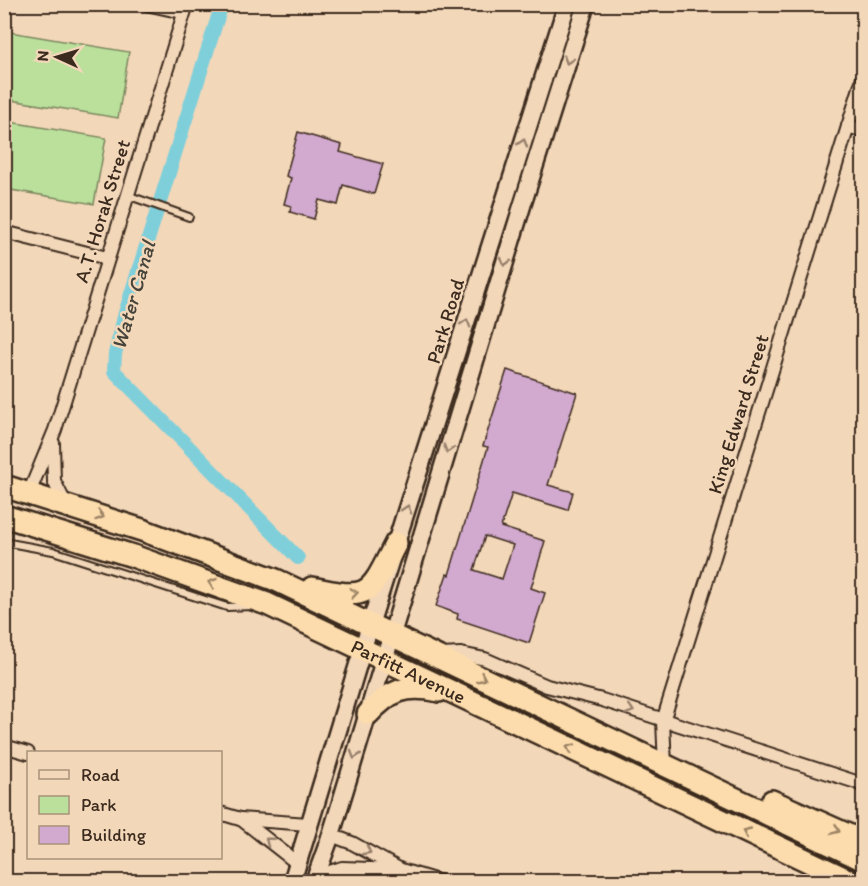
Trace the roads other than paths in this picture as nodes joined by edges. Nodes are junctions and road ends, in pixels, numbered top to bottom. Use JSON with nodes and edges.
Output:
{"nodes":[{"id":1,"x":133,"y":4,"type":"edge"},
{"id":2,"x":567,"y":4,"type":"edge"},
{"id":3,"x":586,"y":4,"type":"edge"},
{"id":4,"x":185,"y":10,"type":"edge"},
{"id":5,"x":864,"y":75,"type":"edge"},
{"id":6,"x":848,"y":126,"type":"junction"},
{"id":7,"x":864,"y":131,"type":"edge"},
{"id":8,"x":130,"y":196,"type":"junction"},
{"id":9,"x":187,"y":217,"type":"dead end"},
{"id":10,"x":4,"y":232,"type":"edge"},
{"id":11,"x":107,"y":258,"type":"junction"},
{"id":12,"x":55,"y":430,"type":"junction"},
{"id":13,"x":4,"y":486,"type":"edge"},
{"id":14,"x":29,"y":493,"type":"junction"},
{"id":15,"x":66,"y":505,"type":"junction"},
{"id":16,"x":4,"y":516,"type":"edge"},
{"id":17,"x":4,"y":542,"type":"edge"},
{"id":18,"x":396,"y":543,"type":"junction"},
{"id":19,"x":178,"y":571,"type":"junction"},
{"id":20,"x":276,"y":580,"type":"junction"},
{"id":21,"x":267,"y":604,"type":"junction"},
{"id":22,"x":370,"y":625,"type":"junction"},
{"id":23,"x":391,"y":635,"type":"junction"},
{"id":24,"x":363,"y":649,"type":"junction"},
{"id":25,"x":434,"y":655,"type":"junction"},
{"id":26,"x":384,"y":659,"type":"junction"},
{"id":27,"x":457,"y":694,"type":"junction"},
{"id":28,"x":368,"y":714,"type":"junction"},
{"id":29,"x":663,"y":721,"type":"junction"},
{"id":30,"x":4,"y":746,"type":"edge"},
{"id":31,"x":27,"y":753,"type":"edge"},
{"id":32,"x":666,"y":766,"type":"junction"},
{"id":33,"x":704,"y":784,"type":"junction"},
{"id":34,"x":864,"y":786,"type":"edge"},
{"id":35,"x":222,"y":814,"type":"edge"},
{"id":36,"x":240,"y":819,"type":"junction"},
{"id":37,"x":308,"y":824,"type":"junction"},
{"id":38,"x":331,"y":835,"type":"junction"},
{"id":39,"x":864,"y":842,"type":"edge"},
{"id":40,"x":864,"y":860,"type":"edge"},
{"id":41,"x":297,"y":863,"type":"junction"},
{"id":42,"x":401,"y":870,"type":"junction"},
{"id":43,"x":314,"y":879,"type":"edge"},
{"id":44,"x":292,"y":882,"type":"edge"},
{"id":45,"x":441,"y":882,"type":"edge"},
{"id":46,"x":852,"y":882,"type":"edge"}],
"edges":[{"from":1,"to":4,"type":"lane"},
{"from":18,"to":2,"type":"street","name":"Park Road","one_way":true},
{"from":3,"to":23,"type":"street","name":"Park Road","one_way":true},
{"from":4,"to":8,"type":"street","name":"A.T. Horak Street"},
{"from":5,"to":6,"type":"street","name":"King Edward Street"},
{"from":6,"to":7,"type":"street"},
{"from":6,"to":29,"type":"street","name":"King Edward Street"},
{"from":8,"to":9,"type":"lane"},
{"from":8,"to":11,"type":"street","name":"A.T. Horak Street"},
{"from":10,"to":11,"type":"street"},
{"from":11,"to":12,"type":"street","name":"A.T. Horak Street"},
{"from":12,"to":14,"type":"street","name":"A.T. Horak Street"},
{"from":12,"to":15,"type":"street","name":"A.T. Horak Street"},
{"from":13,"to":14,"type":"highway","name":"Parfitt Avenue"},
{"from":14,"to":15,"type":"highway","name":"Parfitt Avenue"},
{"from":14,"to":19,"type":"highway"},
{"from":15,"to":20,"type":"highway","name":"Parfitt Avenue","one_way":true},
{"from":16,"to":19,"type":"highway","name":"Parfitt Avenue"},
{"from":17,"to":21,"type":"lane"},
{"from":20,"to":18,"type":"highway","one_way":true},
{"from":18,"to":22,"type":"street","name":"Park Road"},
{"from":21,"to":19,"type":"highway","name":"Parfitt Avenue","one_way":true},
{"from":20,"to":22,"type":"highway","name":"Parfitt Avenue"},
{"from":21,"to":24,"type":"highway","name":"Parfitt Avenue"},
{"from":22,"to":23,"type":"highway","name":"Parfitt Avenue"},
{"from":22,"to":24,"type":"street","name":"Park Road"},
{"from":23,"to":25,"type":"highway","name":"Parfitt Avenue"},
{"from":23,"to":26,"type":"street","name":"Park Road"},
{"from":24,"to":26,"type":"highway","name":"Parfitt Avenue"},
{"from":24,"to":37,"type":"street","name":"Park Road"},
{"from":25,"to":29,"type":"street","name":"Parfitt Avenue","one_way":true},
{"from":25,"to":32,"type":"highway","name":"Parfitt Avenue","one_way":true},
{"from":26,"to":27,"type":"highway","name":"Parfitt Avenue"},
{"from":26,"to":28,"type":"street","name":"Park Road"},
{"from":27,"to":28,"type":"highway"},
{"from":46,"to":27,"type":"highway","name":"Parfitt Avenue","one_way":true},
{"from":28,"to":38,"type":"street","name":"Park Road","one_way":true},
{"from":29,"to":32,"type":"street","name":"King Edward Street"},
{"from":29,"to":34,"type":"street","name":"Parfitt Avenue"},
{"from":30,"to":31,"type":"street"},
{"from":32,"to":33,"type":"highway","name":"Parfitt Avenue"},
{"from":33,"to":39,"type":"highway","one_way":true},
{"from":33,"to":40,"type":"highway","name":"Parfitt Avenue"},
{"from":35,"to":36,"type":"street"},
{"from":36,"to":37,"type":"street"},
{"from":41,"to":36,"type":"street","one_way":true},
{"from":37,"to":41,"type":"street","name":"Park Road"},
{"from":38,"to":42,"type":"street","one_way":true},
{"from":38,"to":43,"type":"street","name":"Park Road"},
{"from":41,"to":44,"type":"street","name":"Park Road"},
{"from":42,"to":43,"type":"street"},
{"from":42,"to":45,"type":"street"}]}
